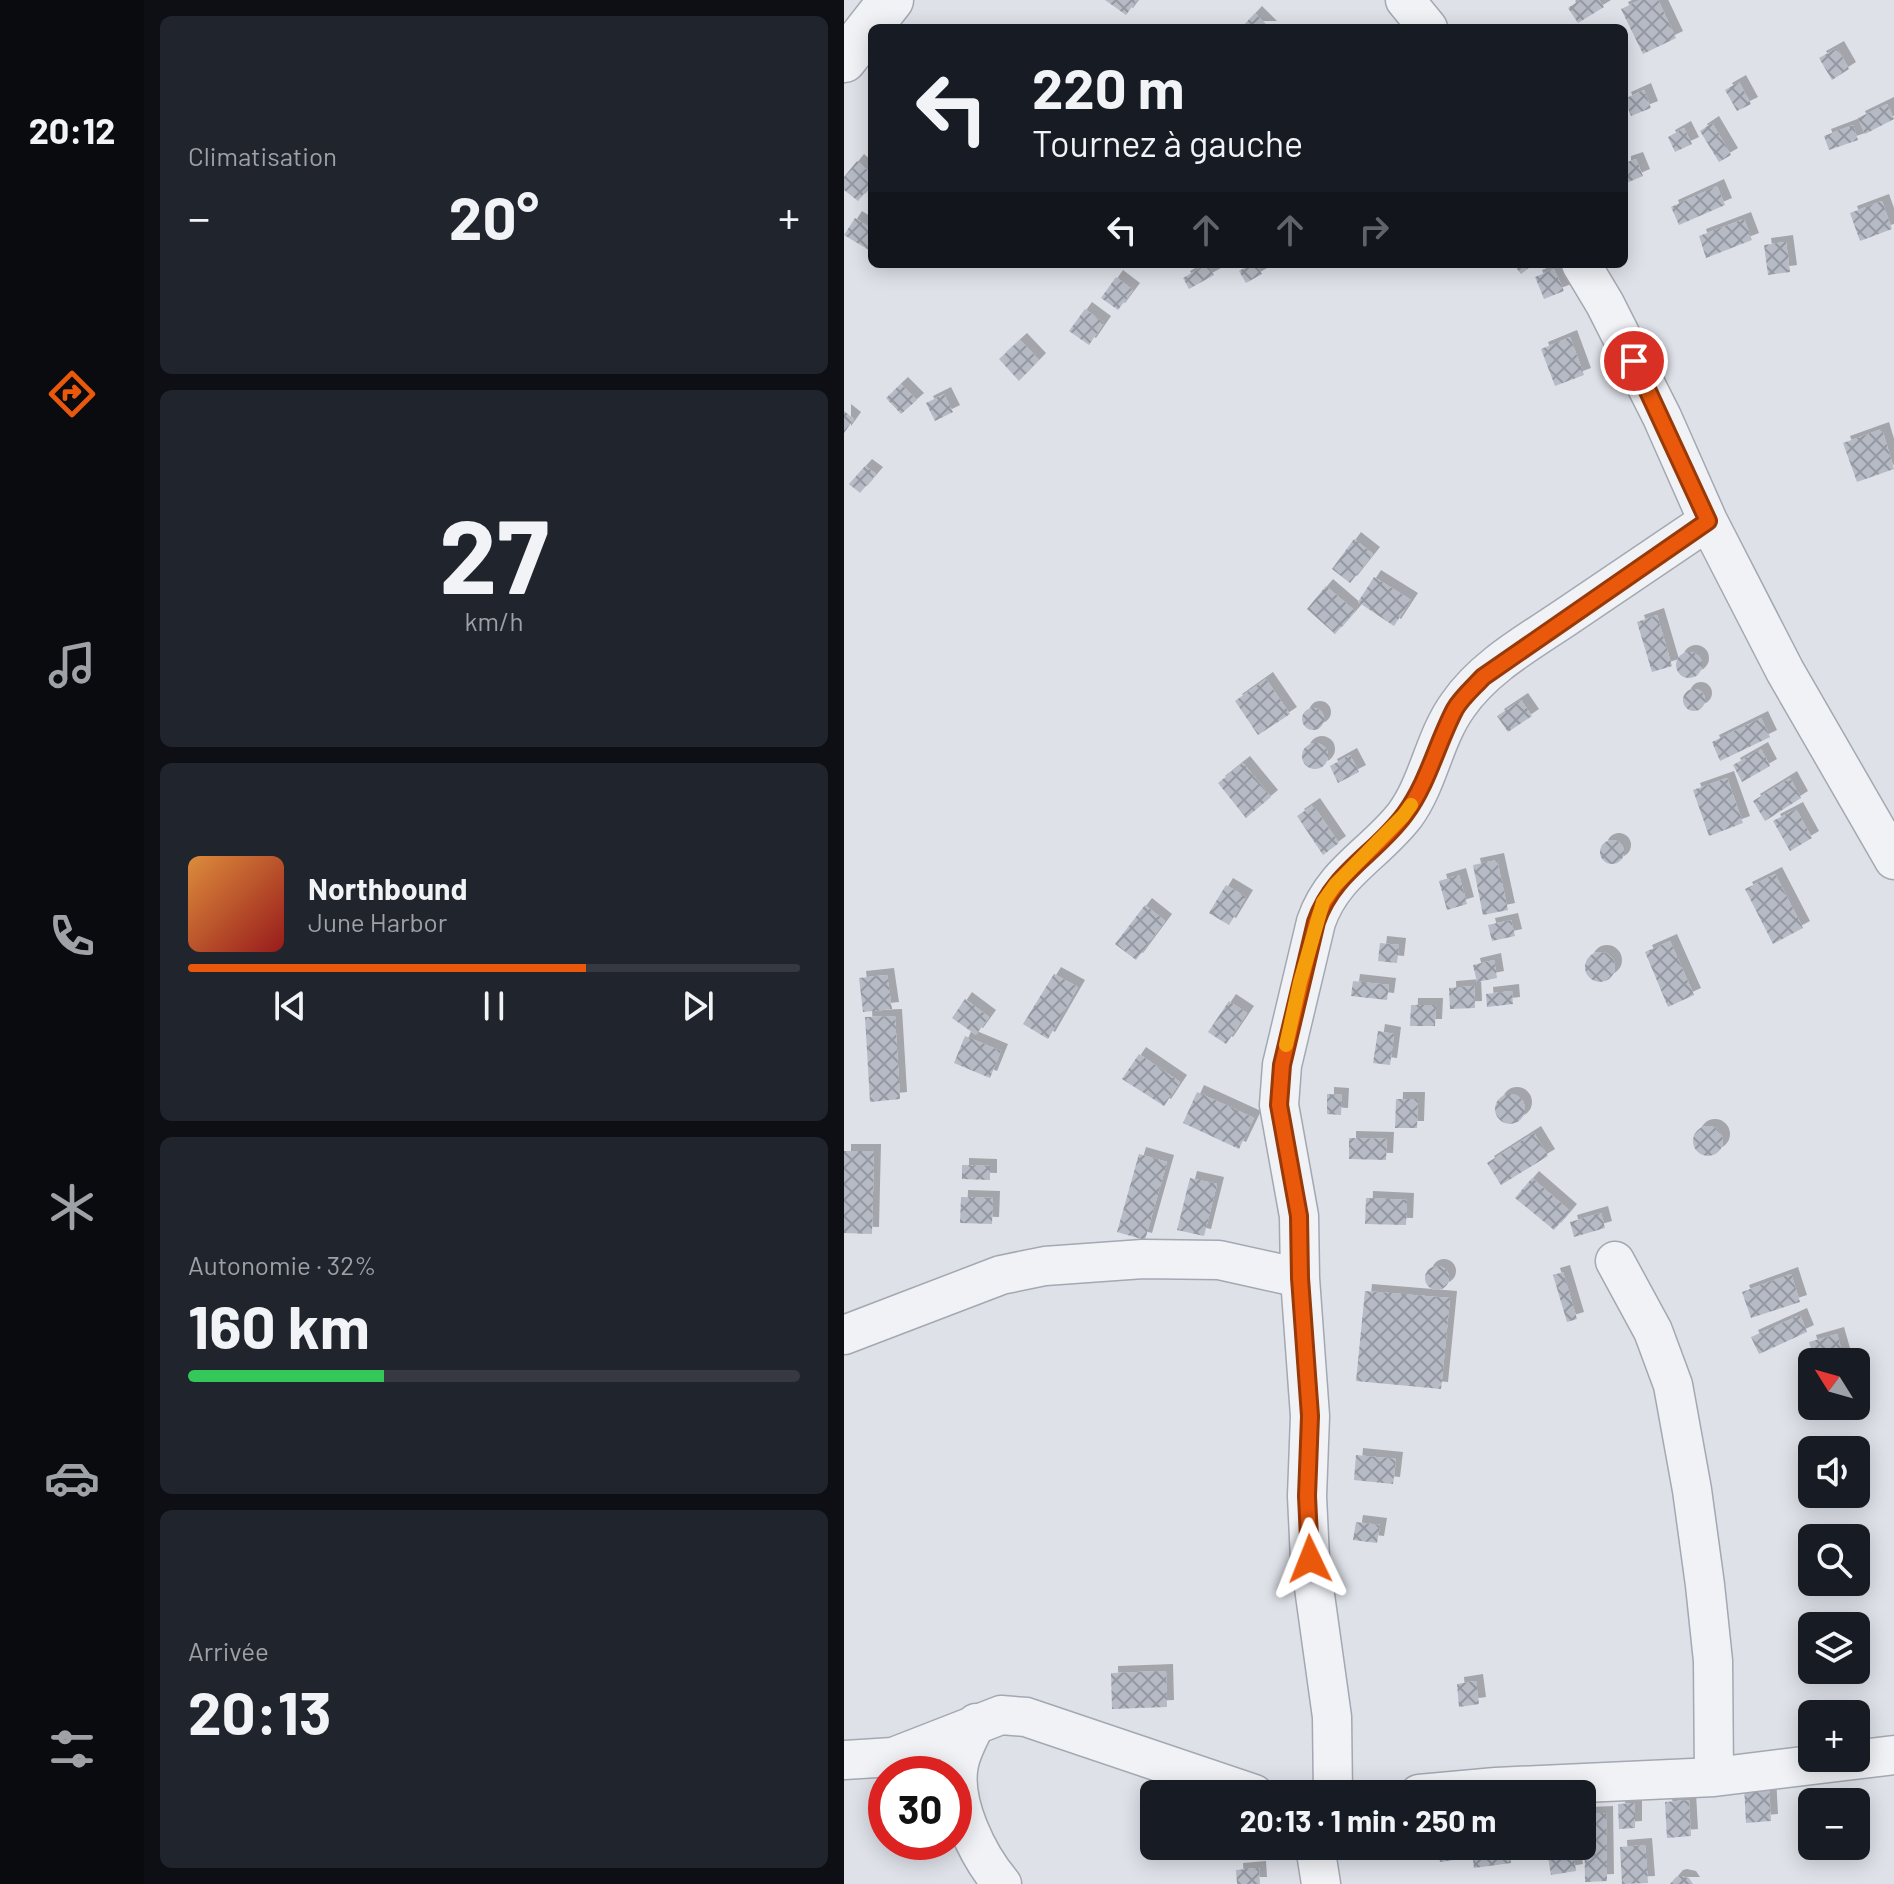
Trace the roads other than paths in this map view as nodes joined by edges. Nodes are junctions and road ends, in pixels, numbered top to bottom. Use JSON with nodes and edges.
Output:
{"nodes":[{"id":1,"x":891,"y":0,"type":"edge"},
{"id":2,"x":1405,"y":0,"type":"edge"},
{"id":3,"x":872,"y":24,"type":"edge"},
{"id":4,"x":1425,"y":24,"type":"edge"},
{"id":5,"x":868,"y":29,"type":"edge"},
{"id":6,"x":844,"y":60,"type":"edge"},
{"id":7,"x":1583,"y":268,"type":"edge"},
{"id":8,"x":1708,"y":521,"type":"junction"},
{"id":9,"x":1894,"y":860,"type":"edge"},
{"id":10,"x":1615,"y":1261,"type":"dead end"},
{"id":11,"x":1300,"y":1278,"type":"junction"},
{"id":12,"x":844,"y":1335,"type":"edge"},
{"id":13,"x":976,"y":1723,"type":"junction"},
{"id":14,"x":1894,"y":1755,"type":"edge"},
{"id":15,"x":895,"y":1756,"type":"edge"},
{"id":16,"x":962,"y":1756,"type":"edge"},
{"id":17,"x":868,"y":1759,"type":"edge"},
{"id":18,"x":844,"y":1760,"type":"edge"},
{"id":19,"x":1714,"y":1777,"type":"junction"},
{"id":20,"x":1213,"y":1780,"type":"edge"},
{"id":21,"x":1333,"y":1780,"type":"edge"},
{"id":22,"x":1596,"y":1782,"type":"edge"},
{"id":23,"x":972,"y":1835,"type":"edge"},
{"id":24,"x":1317,"y":1860,"type":"edge"},
{"id":25,"x":1002,"y":1884,"type":"edge"},
{"id":26,"x":1321,"y":1884,"type":"edge"}],
"edges":[{"from":1,"to":3,"type":"street"},
{"from":2,"to":4,"type":"street"},
{"from":5,"to":6,"type":"street"},
{"from":7,"to":8,"type":"street"},
{"from":8,"to":9,"type":"street"},
{"from":8,"to":11,"type":"street"},
{"from":10,"to":19,"type":"street"},
{"from":11,"to":12,"type":"street"},
{"from":11,"to":21,"type":"street"},
{"from":13,"to":15,"type":"street"},
{"from":13,"to":16,"type":"street"},
{"from":13,"to":20,"type":"street"},
{"from":14,"to":19,"type":"street"},
{"from":17,"to":18,"type":"street"},
{"from":19,"to":22,"type":"street"},
{"from":23,"to":25,"type":"street"},
{"from":24,"to":26,"type":"street"}]}
